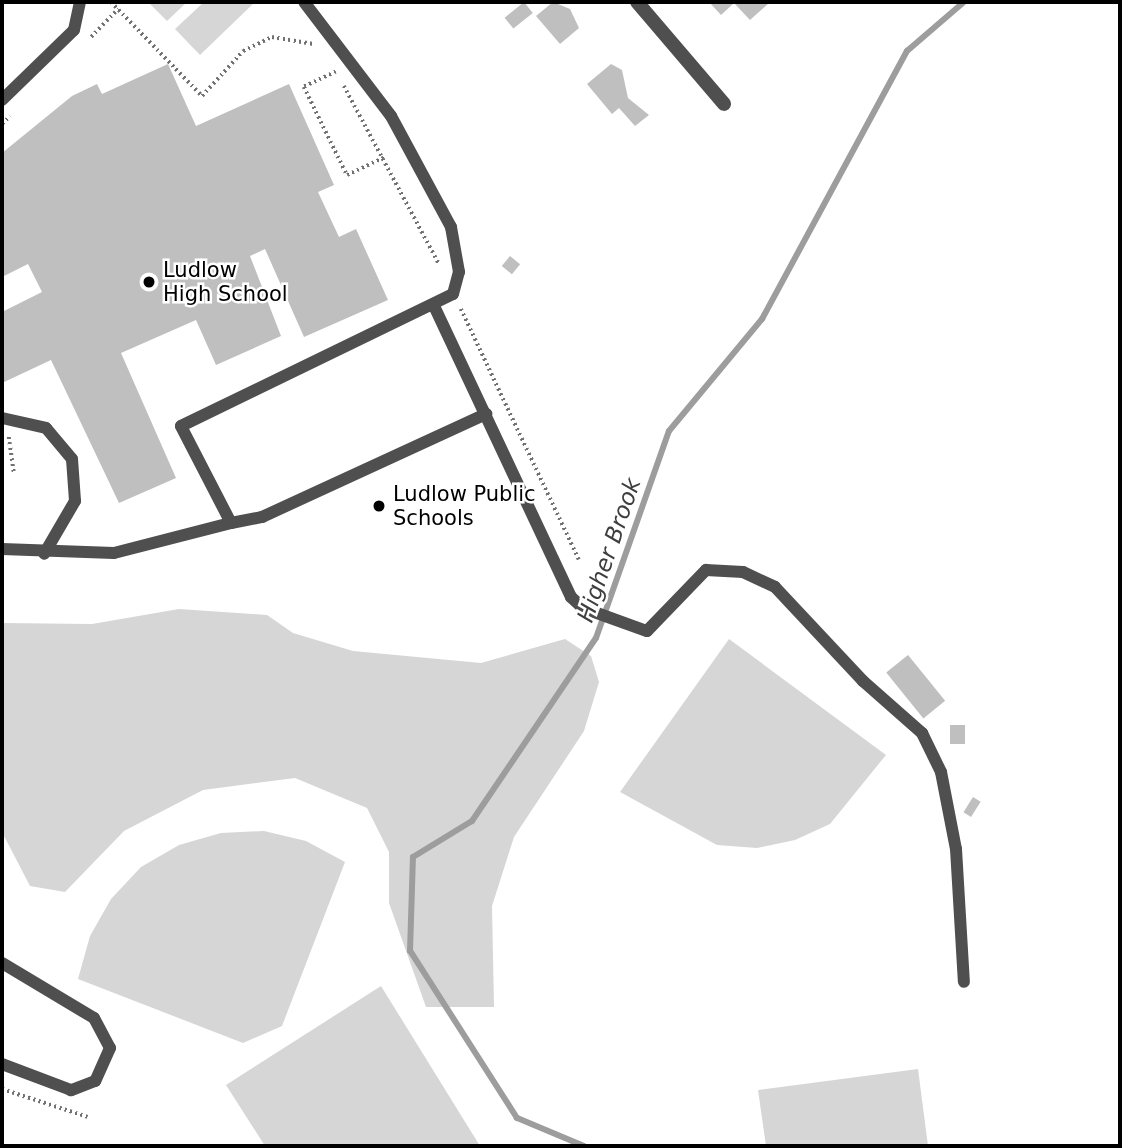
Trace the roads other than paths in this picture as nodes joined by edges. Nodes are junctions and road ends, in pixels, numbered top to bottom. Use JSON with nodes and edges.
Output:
{"nodes":[{"id":1,"x":80,"y":2,"type":"edge"},
{"id":2,"x":304,"y":2,"type":"edge"},
{"id":3,"x":637,"y":2,"type":"edge"},
{"id":4,"x":2,"y":100,"type":"edge"},
{"id":5,"x":724,"y":104,"type":"dead end"},
{"id":6,"x":435,"y":307,"type":"junction"},
{"id":7,"x":486,"y":414,"type":"junction"},
{"id":8,"x":4,"y":418,"type":"edge"},
{"id":9,"x":231,"y":523,"type":"junction"},
{"id":10,"x":2,"y":549,"type":"edge"},
{"id":11,"x":44,"y":554,"type":"junction"},
{"id":12,"x":2,"y":963,"type":"edge"},
{"id":13,"x":964,"y":982,"type":"dead end"},
{"id":14,"x":2,"y":1064,"type":"edge"}],
"edges":[{"from":1,"to":4,"type":"lane"},
{"from":2,"to":6,"type":"lane"},
{"from":3,"to":5,"type":"street"},
{"from":6,"to":7,"type":"lane"},
{"from":6,"to":9,"type":"lane"},
{"from":7,"to":9,"type":"lane"},
{"from":7,"to":13,"type":"lane"},
{"from":8,"to":11,"type":"lane"},
{"from":9,"to":11,"type":"lane"},
{"from":10,"to":11,"type":"lane"},
{"from":12,"to":14,"type":"lane"}]}
